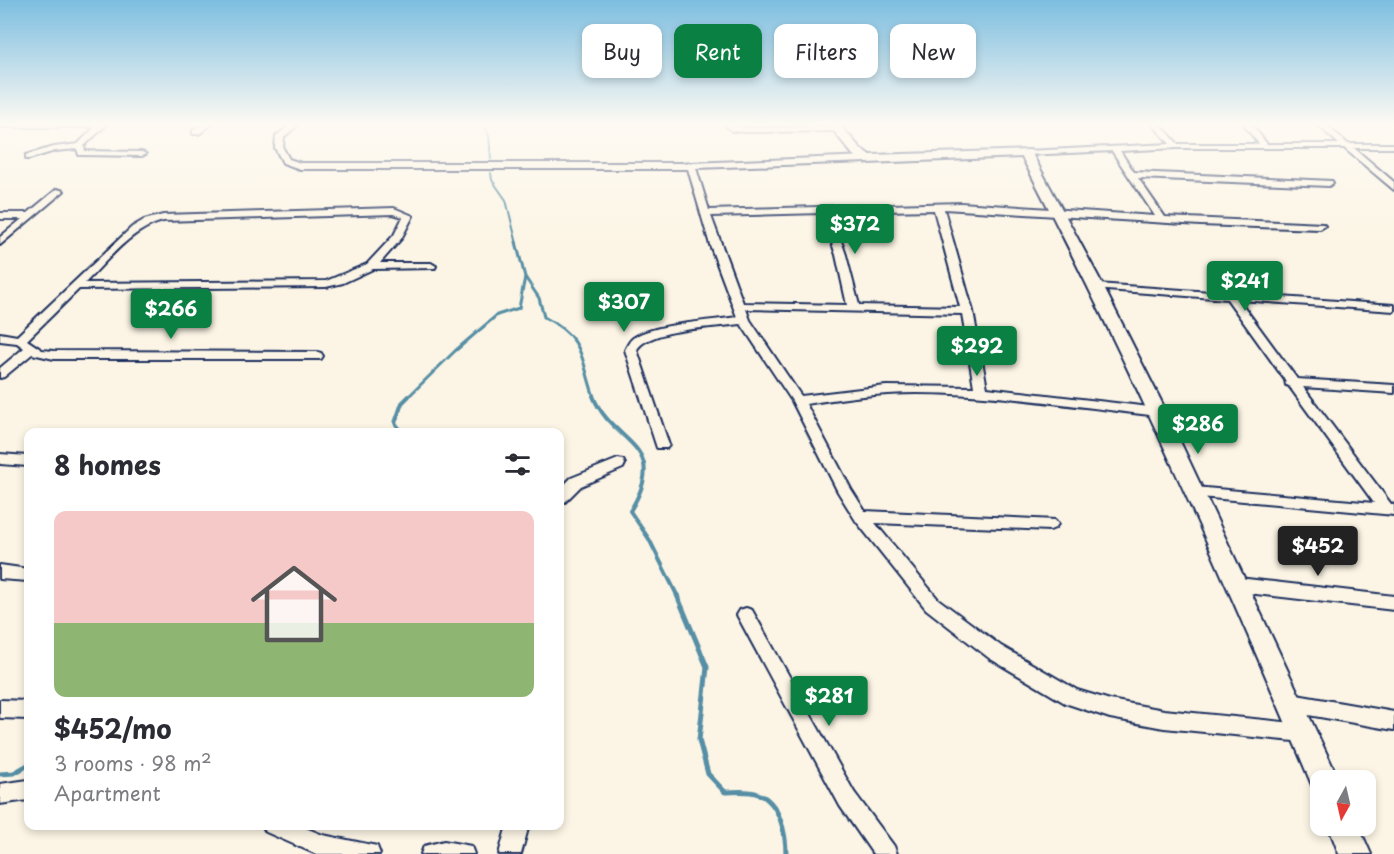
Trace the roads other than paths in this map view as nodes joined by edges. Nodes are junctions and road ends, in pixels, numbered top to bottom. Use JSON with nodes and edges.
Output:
{"nodes":[{"id":1,"x":297,"y":165,"type":"edge"},
{"id":2,"x":720,"y":165,"type":"edge"},
{"id":3,"x":1033,"y":165,"type":"edge"},
{"id":4,"x":1126,"y":165,"type":"edge"},
{"id":5,"x":1369,"y":165,"type":"edge"},
{"id":6,"x":691,"y":166,"type":"junction"},
{"id":7,"x":1378,"y":172,"type":"junction"},
{"id":8,"x":1394,"y":172,"type":"edge"},
{"id":9,"x":1133,"y":174,"type":"junction"},
{"id":10,"x":1329,"y":183,"type":"dead end"},
{"id":11,"x":1394,"y":187,"type":"edge"},
{"id":12,"x":60,"y":191,"type":"dead end"},
{"id":13,"x":938,"y":206,"type":"junction"},
{"id":14,"x":825,"y":209,"type":"junction"},
{"id":15,"x":1058,"y":211,"type":"junction"},
{"id":16,"x":706,"y":213,"type":"junction"},
{"id":17,"x":0,"y":216,"type":"edge"},
{"id":18,"x":30,"y":216,"type":"junction"},
{"id":19,"x":1161,"y":218,"type":"junction"},
{"id":20,"x":1320,"y":226,"type":"dead end"},
{"id":21,"x":0,"y":242,"type":"edge"},
{"id":22,"x":371,"y":266,"type":"junction"},
{"id":23,"x":430,"y":266,"type":"dead end"},
{"id":24,"x":78,"y":286,"type":"junction"},
{"id":25,"x":1097,"y":287,"type":"junction"},
{"id":26,"x":1230,"y":296,"type":"junction"},
{"id":27,"x":1394,"y":308,"type":"edge"},
{"id":28,"x":854,"y":309,"type":"junction"},
{"id":29,"x":967,"y":311,"type":"junction"},
{"id":30,"x":742,"y":313,"type":"junction"},
{"id":31,"x":0,"y":337,"type":"edge"},
{"id":32,"x":20,"y":340,"type":"junction"},
{"id":33,"x":31,"y":348,"type":"junction"},
{"id":34,"x":317,"y":356,"type":"dead end"},
{"id":35,"x":0,"y":374,"type":"edge"},
{"id":36,"x":1290,"y":382,"type":"junction"},
{"id":37,"x":1394,"y":389,"type":"edge"},
{"id":38,"x":981,"y":393,"type":"junction"},
{"id":39,"x":798,"y":401,"type":"junction"},
{"id":40,"x":1158,"y":412,"type":"junction"},
{"id":41,"x":662,"y":445,"type":"dead end"},
{"id":42,"x":0,"y":459,"type":"edge"},
{"id":43,"x":24,"y":461,"type":"edge"},
{"id":44,"x":618,"y":464,"type":"dead end"},
{"id":45,"x":1194,"y":492,"type":"junction"},
{"id":46,"x":564,"y":494,"type":"edge"},
{"id":47,"x":1390,"y":510,"type":"edge"},
{"id":48,"x":861,"y":517,"type":"junction"},
{"id":49,"x":1050,"y":524,"type":"dead end"},
{"id":50,"x":0,"y":572,"type":"edge"},
{"id":51,"x":24,"y":575,"type":"edge"},
{"id":52,"x":1239,"y":585,"type":"junction"},
{"id":53,"x":1394,"y":603,"type":"edge"},
{"id":54,"x":746,"y":615,"type":"dead end"},
{"id":55,"x":1291,"y":703,"type":"junction"},
{"id":56,"x":0,"y":709,"type":"edge"},
{"id":57,"x":24,"y":710,"type":"edge"},
{"id":58,"x":1394,"y":721,"type":"edge"},
{"id":59,"x":1304,"y":733,"type":"junction"},
{"id":60,"x":1320,"y":770,"type":"edge"},
{"id":61,"x":24,"y":791,"type":"edge"},
{"id":62,"x":0,"y":794,"type":"edge"},
{"id":63,"x":285,"y":830,"type":"edge"},
{"id":64,"x":517,"y":830,"type":"edge"},
{"id":65,"x":1348,"y":836,"type":"edge"},
{"id":66,"x":344,"y":853,"type":"edge"},
{"id":67,"x":369,"y":854,"type":"edge"},
{"id":68,"x":432,"y":854,"type":"edge"},
{"id":69,"x":463,"y":854,"type":"edge"},
{"id":70,"x":510,"y":854,"type":"edge"},
{"id":71,"x":886,"y":854,"type":"edge"},
{"id":72,"x":1355,"y":854,"type":"edge"}],
"edges":[{"from":1,"to":6,"type":"street"},
{"from":2,"to":6,"type":"street"},
{"from":3,"to":15,"type":"street"},
{"from":4,"to":9,"type":"street"},
{"from":5,"to":7,"type":"street"},
{"from":6,"to":16,"type":"street"},
{"from":7,"to":8,"type":"street"},
{"from":7,"to":11,"type":"street"},
{"from":9,"to":10,"type":"street"},
{"from":9,"to":19,"type":"street"},
{"from":12,"to":18,"type":"street"},
{"from":13,"to":14,"type":"street"},
{"from":13,"to":15,"type":"street"},
{"from":13,"to":29,"type":"street"},
{"from":14,"to":16,"type":"street"},
{"from":14,"to":28,"type":"street"},
{"from":15,"to":19,"type":"street"},
{"from":15,"to":25,"type":"street"},
{"from":16,"to":30,"type":"street"},
{"from":17,"to":18,"type":"street"},
{"from":18,"to":21,"type":"street"},
{"from":19,"to":20,"type":"street"},
{"from":22,"to":23,"type":"street"},
{"from":22,"to":24,"type":"street"},
{"from":22,"to":24,"type":"street"},
{"from":24,"to":32,"type":"street"},
{"from":25,"to":26,"type":"street"},
{"from":25,"to":40,"type":"street"},
{"from":26,"to":27,"type":"street"},
{"from":26,"to":36,"type":"street"},
{"from":28,"to":29,"type":"street"},
{"from":28,"to":30,"type":"street"},
{"from":29,"to":38,"type":"street"},
{"from":30,"to":39,"type":"street"},
{"from":30,"to":41,"type":"street"},
{"from":31,"to":32,"type":"street"},
{"from":32,"to":33,"type":"street"},
{"from":33,"to":34,"type":"street"},
{"from":33,"to":35,"type":"street"},
{"from":36,"to":37,"type":"street"},
{"from":36,"to":47,"type":"street"},
{"from":38,"to":39,"type":"street"},
{"from":38,"to":40,"type":"street"},
{"from":39,"to":48,"type":"street"},
{"from":40,"to":45,"type":"street"},
{"from":42,"to":43,"type":"street"},
{"from":44,"to":46,"type":"street"},
{"from":45,"to":47,"type":"street"},
{"from":45,"to":52,"type":"street"},
{"from":48,"to":49,"type":"street"},
{"from":48,"to":59,"type":"street"},
{"from":50,"to":51,"type":"street"},
{"from":52,"to":53,"type":"street"},
{"from":52,"to":55,"type":"street"},
{"from":54,"to":71,"type":"street"},
{"from":55,"to":58,"type":"street"},
{"from":55,"to":59,"type":"street"},
{"from":56,"to":57,"type":"street"},
{"from":59,"to":60,"type":"street"},
{"from":61,"to":62,"type":"street"},
{"from":63,"to":66,"type":"street"},
{"from":64,"to":70,"type":"street"},
{"from":65,"to":72,"type":"street"},
{"from":66,"to":67,"type":"street"},
{"from":68,"to":69,"type":"street"}]}
